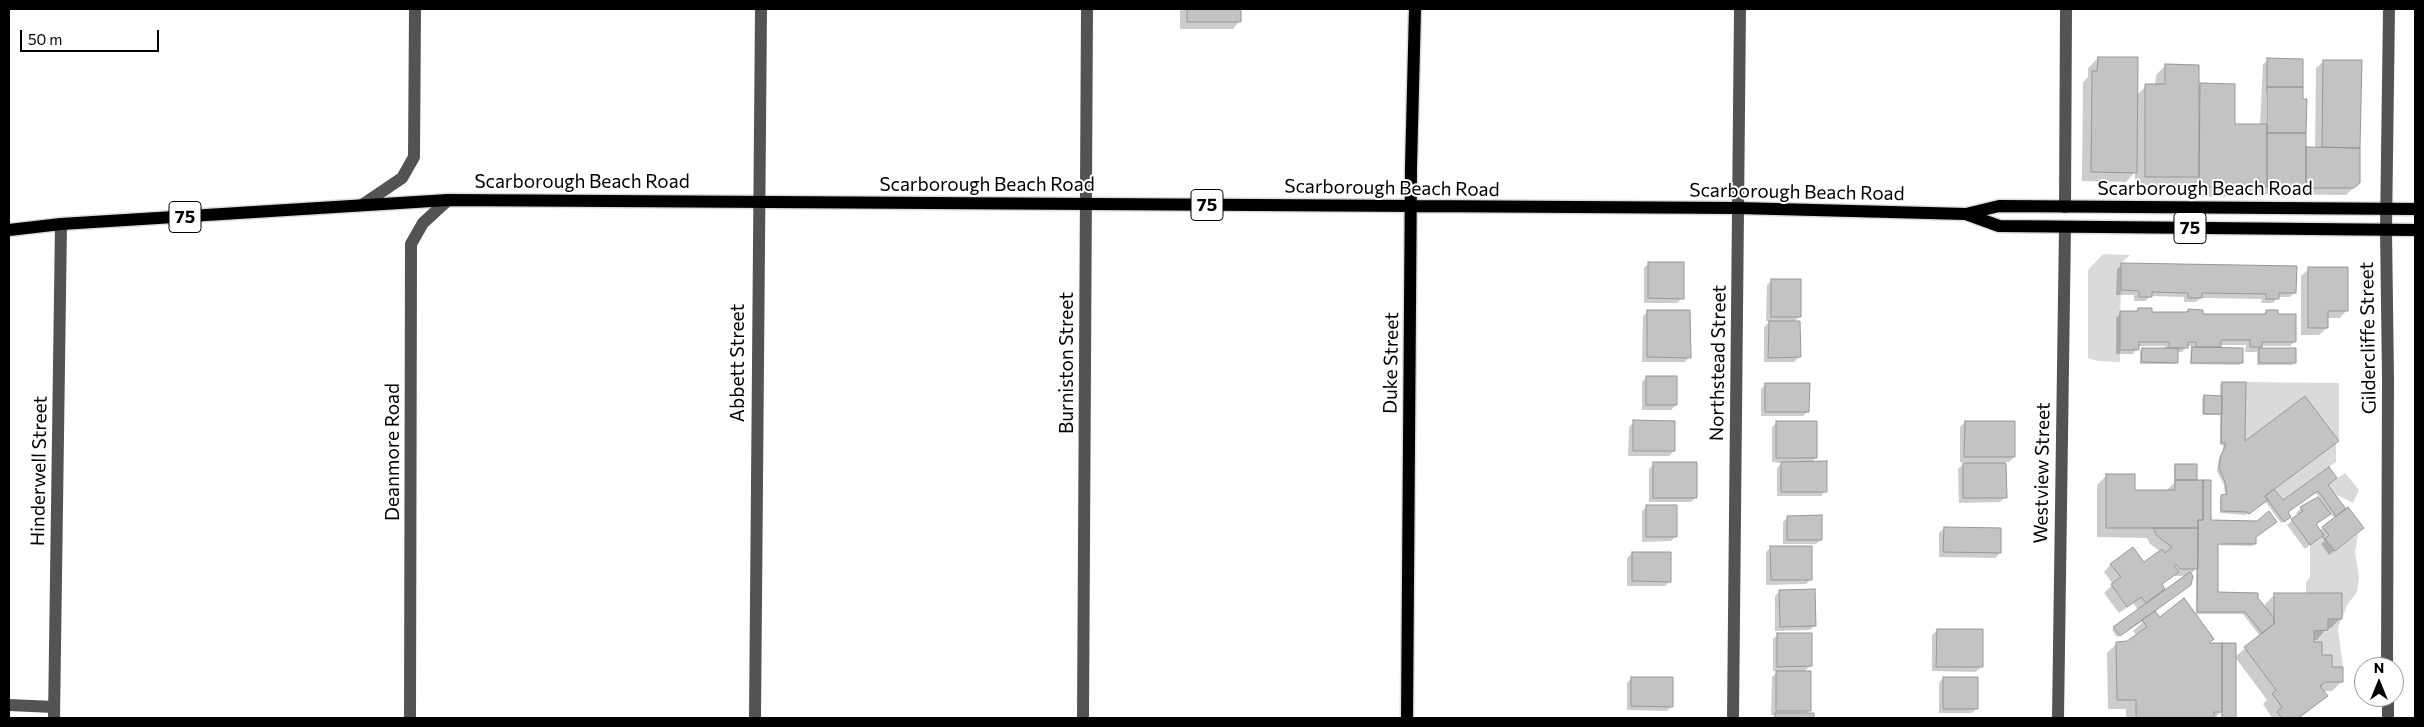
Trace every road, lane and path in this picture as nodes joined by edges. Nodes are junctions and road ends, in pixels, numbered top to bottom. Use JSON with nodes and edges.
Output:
{"nodes":[{"id":1,"x":415,"y":9,"type":"edge"},
{"id":2,"x":761,"y":9,"type":"edge"},
{"id":3,"x":1088,"y":9,"type":"edge"},
{"id":4,"x":1415,"y":9,"type":"edge"},
{"id":5,"x":1740,"y":9,"type":"edge"},
{"id":6,"x":2066,"y":9,"type":"edge"},
{"id":7,"x":2389,"y":9,"type":"edge"},
{"id":8,"x":448,"y":200,"type":"junction"},
{"id":9,"x":758,"y":202,"type":"junction"},
{"id":10,"x":1087,"y":204,"type":"junction"},
{"id":11,"x":362,"y":205,"type":"junction"},
{"id":12,"x":1411,"y":207,"type":"junction"},
{"id":13,"x":2066,"y":207,"type":"junction"},
{"id":14,"x":1738,"y":208,"type":"junction"},
{"id":15,"x":2386,"y":209,"type":"junction"},
{"id":16,"x":2415,"y":209,"type":"edge"},
{"id":17,"x":1966,"y":214,"type":"junction"},
{"id":18,"x":61,"y":224,"type":"junction"},
{"id":19,"x":2065,"y":227,"type":"junction"},
{"id":20,"x":9,"y":230,"type":"edge"},
{"id":21,"x":2386,"y":230,"type":"junction"},
{"id":22,"x":2415,"y":230,"type":"edge"},
{"id":23,"x":2388,"y":657,"type":"edge"},
{"id":24,"x":9,"y":705,"type":"edge"},
{"id":25,"x":54,"y":713,"type":"edge"},
{"id":26,"x":410,"y":718,"type":"edge"},
{"id":27,"x":755,"y":718,"type":"edge"},
{"id":28,"x":1082,"y":718,"type":"edge"},
{"id":29,"x":1407,"y":718,"type":"edge"},
{"id":30,"x":1733,"y":718,"type":"edge"},
{"id":31,"x":2058,"y":718,"type":"edge"}],
"edges":[{"from":1,"to":11,"type":"street"},
{"from":2,"to":9,"type":"street","name":"Abbett Street"},
{"from":3,"to":10,"type":"street","name":"Burniston Street"},
{"from":4,"to":12,"type":"main road","name":"Duke Street"},
{"from":5,"to":14,"type":"street","name":"Northstead Street"},
{"from":6,"to":13,"type":"street"},
{"from":7,"to":15,"type":"street","name":"Gildercliffe Street"},
{"from":8,"to":9,"type":"main road","name":"Scarborough Beach Road","number":"75"},
{"from":8,"to":11,"type":"main road","name":"Scarborough Beach Road","number":"75"},
{"from":8,"to":26,"type":"street","name":"Deanmore Road"},
{"from":9,"to":10,"type":"main road","name":"Scarborough Beach Road","number":"75"},
{"from":9,"to":27,"type":"street","name":"Abbett Street"},
{"from":10,"to":12,"type":"main road","name":"Scarborough Beach Road","number":"75"},
{"from":10,"to":28,"type":"street","name":"Burniston Street"},
{"from":11,"to":18,"type":"main road","name":"Scarborough Beach Road","number":"75"},
{"from":12,"to":14,"type":"main road","name":"Scarborough Beach Road","number":"75"},
{"from":12,"to":29,"type":"main road","name":"Duke Street"},
{"from":13,"to":15,"type":"main road","name":"Scarborough Beach Road","number":"75"},
{"from":13,"to":17,"type":"main road","name":"Scarborough Beach Road","number":"75"},
{"from":14,"to":17,"type":"main road","name":"Scarborough Beach Road","number":"75"},
{"from":14,"to":30,"type":"street","name":"Northstead Street"},
{"from":15,"to":16,"type":"main road","name":"Scarborough Beach Road","number":"75"},
{"from":15,"to":21,"type":"street","name":"Gildercliffe Street"},
{"from":17,"to":19,"type":"main road","name":"Scarborough Beach Road","number":"75"},
{"from":18,"to":20,"type":"main road","name":"Scarborough Beach Road","number":"75"},
{"from":18,"to":25,"type":"street","name":"Hinderwell Street"},
{"from":19,"to":21,"type":"main road","name":"Scarborough Beach Road","number":"75"},
{"from":19,"to":31,"type":"street","name":"Westview Street"},
{"from":21,"to":22,"type":"main road","name":"Scarborough Beach Road","number":"75"},
{"from":21,"to":23,"type":"street","name":"Gildercliffe Street"},
{"from":24,"to":25,"type":"street"}]}
